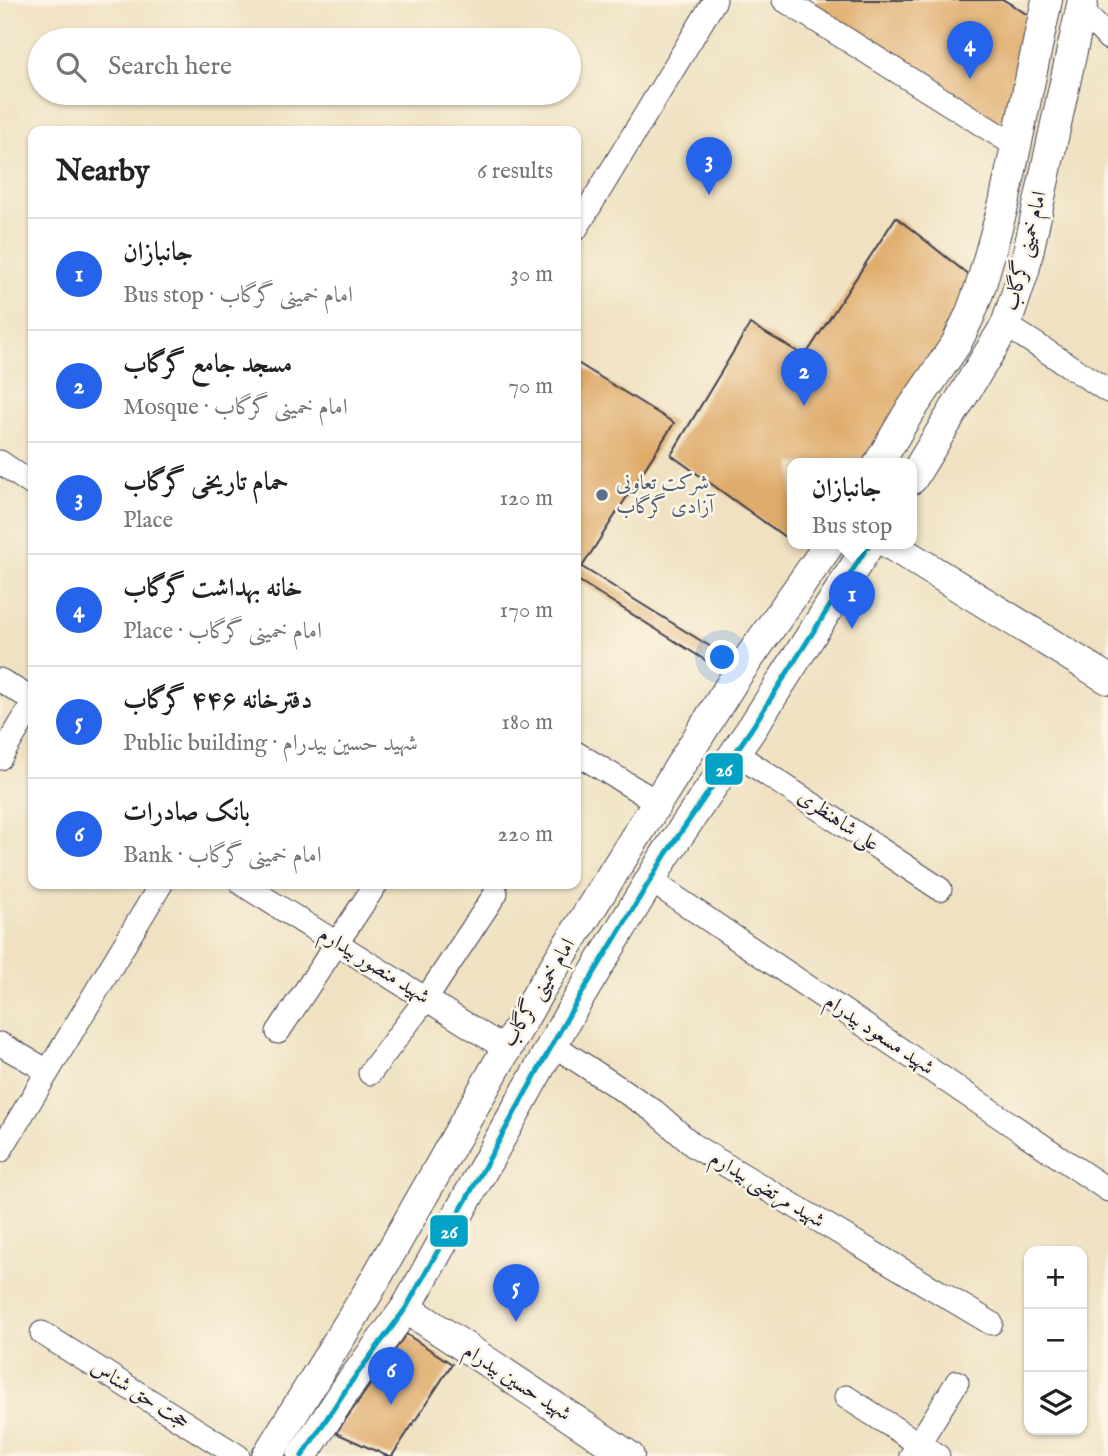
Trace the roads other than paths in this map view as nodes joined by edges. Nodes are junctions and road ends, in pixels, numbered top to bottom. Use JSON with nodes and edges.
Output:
{"nodes":[{"id":1,"x":715,"y":0,"type":"edge"},
{"id":2,"x":785,"y":0,"type":"edge"},
{"id":3,"x":1047,"y":0,"type":"edge"},
{"id":4,"x":1082,"y":4,"type":"edge"},
{"id":5,"x":1108,"y":38,"type":"edge"},
{"id":6,"x":1016,"y":146,"type":"junction"},
{"id":7,"x":581,"y":221,"type":"edge"},
{"id":8,"x":1006,"y":325,"type":"junction"},
{"id":9,"x":1108,"y":391,"type":"edge"},
{"id":10,"x":881,"y":458,"type":"edge"},
{"id":11,"x":0,"y":462,"type":"edge"},
{"id":12,"x":917,"y":471,"type":"edge"},
{"id":13,"x":28,"y":482,"type":"edge"},
{"id":14,"x":826,"y":549,"type":"edge"},
{"id":15,"x":866,"y":549,"type":"edge"},
{"id":16,"x":898,"y":549,"type":"edge"},
{"id":17,"x":757,"y":648,"type":"junction"},
{"id":18,"x":1108,"y":679,"type":"edge"},
{"id":19,"x":0,"y":680,"type":"edge"},
{"id":20,"x":783,"y":680,"type":"junction"},
{"id":21,"x":28,"y":699,"type":"edge"},
{"id":22,"x":720,"y":704,"type":"junction"},
{"id":23,"x":28,"y":710,"type":"edge"},
{"id":24,"x":752,"y":728,"type":"junction"},
{"id":25,"x":736,"y":753,"type":"junction"},
{"id":26,"x":581,"y":756,"type":"edge"},
{"id":27,"x":0,"y":758,"type":"edge"},
{"id":28,"x":657,"y":802,"type":"junction"},
{"id":29,"x":650,"y":880,"type":"junction"},
{"id":30,"x":158,"y":889,"type":"edge"},
{"id":31,"x":251,"y":889,"type":"edge"},
{"id":32,"x":373,"y":889,"type":"edge"},
{"id":33,"x":940,"y":889,"type":"dead end"},
{"id":34,"x":496,"y":893,"type":"dead end"},
{"id":35,"x":338,"y":943,"type":"junction"},
{"id":36,"x":426,"y":999,"type":"junction"},
{"id":37,"x":278,"y":1032,"type":"dead end"},
{"id":38,"x":0,"y":1044,"type":"edge"},
{"id":39,"x":552,"y":1044,"type":"junction"},
{"id":40,"x":506,"y":1049,"type":"junction"},
{"id":41,"x":48,"y":1071,"type":"junction"},
{"id":42,"x":370,"y":1073,"type":"dead end"},
{"id":43,"x":0,"y":1151,"type":"edge"},
{"id":44,"x":1108,"y":1190,"type":"edge"},
{"id":45,"x":368,"y":1294,"type":"junction"},
{"id":46,"x":399,"y":1317,"type":"junction"},
{"id":47,"x":991,"y":1323,"type":"dead end"},
{"id":48,"x":41,"y":1333,"type":"dead end"},
{"id":49,"x":318,"y":1376,"type":"junction"},
{"id":50,"x":957,"y":1382,"type":"dead end"},
{"id":51,"x":349,"y":1385,"type":"junction"},
{"id":52,"x":846,"y":1397,"type":"dead end"},
{"id":53,"x":923,"y":1452,"type":"edge"},
{"id":54,"x":238,"y":1456,"type":"edge"},
{"id":55,"x":267,"y":1456,"type":"edge"},
{"id":56,"x":302,"y":1456,"type":"edge"},
{"id":57,"x":629,"y":1456,"type":"edge"}],
"edges":[{"from":1,"to":7,"type":"street"},
{"from":2,"to":6,"type":"street"},
{"from":3,"to":6,"type":"street","name":"امام خمینی گرگاب"},
{"from":4,"to":5,"type":"street"},
{"from":4,"to":8,"type":"street","name":"امام خمینی گرگاب"},
{"from":6,"to":10,"type":"street","name":"امام خمینی گرگاب"},
{"from":8,"to":9,"type":"street"},
{"from":8,"to":12,"type":"street","name":"امام خمینی گرگاب"},
{"from":11,"to":13,"type":"street"},
{"from":14,"to":17,"type":"street","name":"امام خمینی گرگاب"},
{"from":15,"to":20,"type":"street","name":"امام خمینی گرگاب"},
{"from":16,"to":18,"type":"street"},
{"from":17,"to":20,"type":"street"},
{"from":17,"to":22,"type":"street","name":"امام خمینی گرگاب"},
{"from":19,"to":21,"type":"street"},
{"from":20,"to":24,"type":"street","name":"امام خمینی گرگاب"},
{"from":22,"to":24,"type":"street"},
{"from":22,"to":28,"type":"street","name":"امام خمینی گرگاب"},
{"from":23,"to":27,"type":"street"},
{"from":24,"to":25,"type":"street","name":"امام خمینی گرگاب"},
{"from":25,"to":29,"type":"street","name":"امام خمینی گرگاب"},
{"from":25,"to":33,"type":"street","name":"علی شاهنظری"},
{"from":26,"to":28,"type":"street"},
{"from":28,"to":40,"type":"street","name":"امام خمینی گرگاب"},
{"from":29,"to":39,"type":"street","name":"امام خمینی گرگاب"},
{"from":29,"to":44,"type":"street","name":"شهید مسعود بیدرام"},
{"from":30,"to":41,"type":"street"},
{"from":31,"to":35,"type":"street","name":"شهيد منصور بیدارم"},
{"from":32,"to":35,"type":"street"},
{"from":34,"to":36,"type":"street"},
{"from":35,"to":36,"type":"street","name":"شهيد منصور بیدارم"},
{"from":35,"to":37,"type":"street"},
{"from":36,"to":40,"type":"street","name":"شهيد منصور بیدارم"},
{"from":36,"to":42,"type":"street"},
{"from":38,"to":41,"type":"street"},
{"from":39,"to":46,"type":"street","name":"امام خمینی گرگاب"},
{"from":39,"to":47,"type":"street","name":"شهيد مرتضی بیدارم"},
{"from":40,"to":45,"type":"street","name":"امام خمینی گرگاب"},
{"from":41,"to":43,"type":"street"},
{"from":45,"to":46,"type":"street","name":"شهید حسین بیدرام"},
{"from":45,"to":49,"type":"street","name":"امام خمینی گرگاب"},
{"from":46,"to":51,"type":"street","name":"امام خمینی گرگاب"},
{"from":46,"to":57,"type":"street","name":"شهید حسین بیدرام"},
{"from":48,"to":54,"type":"street","name":"حجت حق شناس"},
{"from":49,"to":51,"type":"street"},
{"from":49,"to":55,"type":"street","name":"امام خمینی گرگاب"},
{"from":50,"to":53,"type":"street"},
{"from":51,"to":56,"type":"street","name":"امام خمینی گرگاب"},
{"from":52,"to":53,"type":"street"}]}
